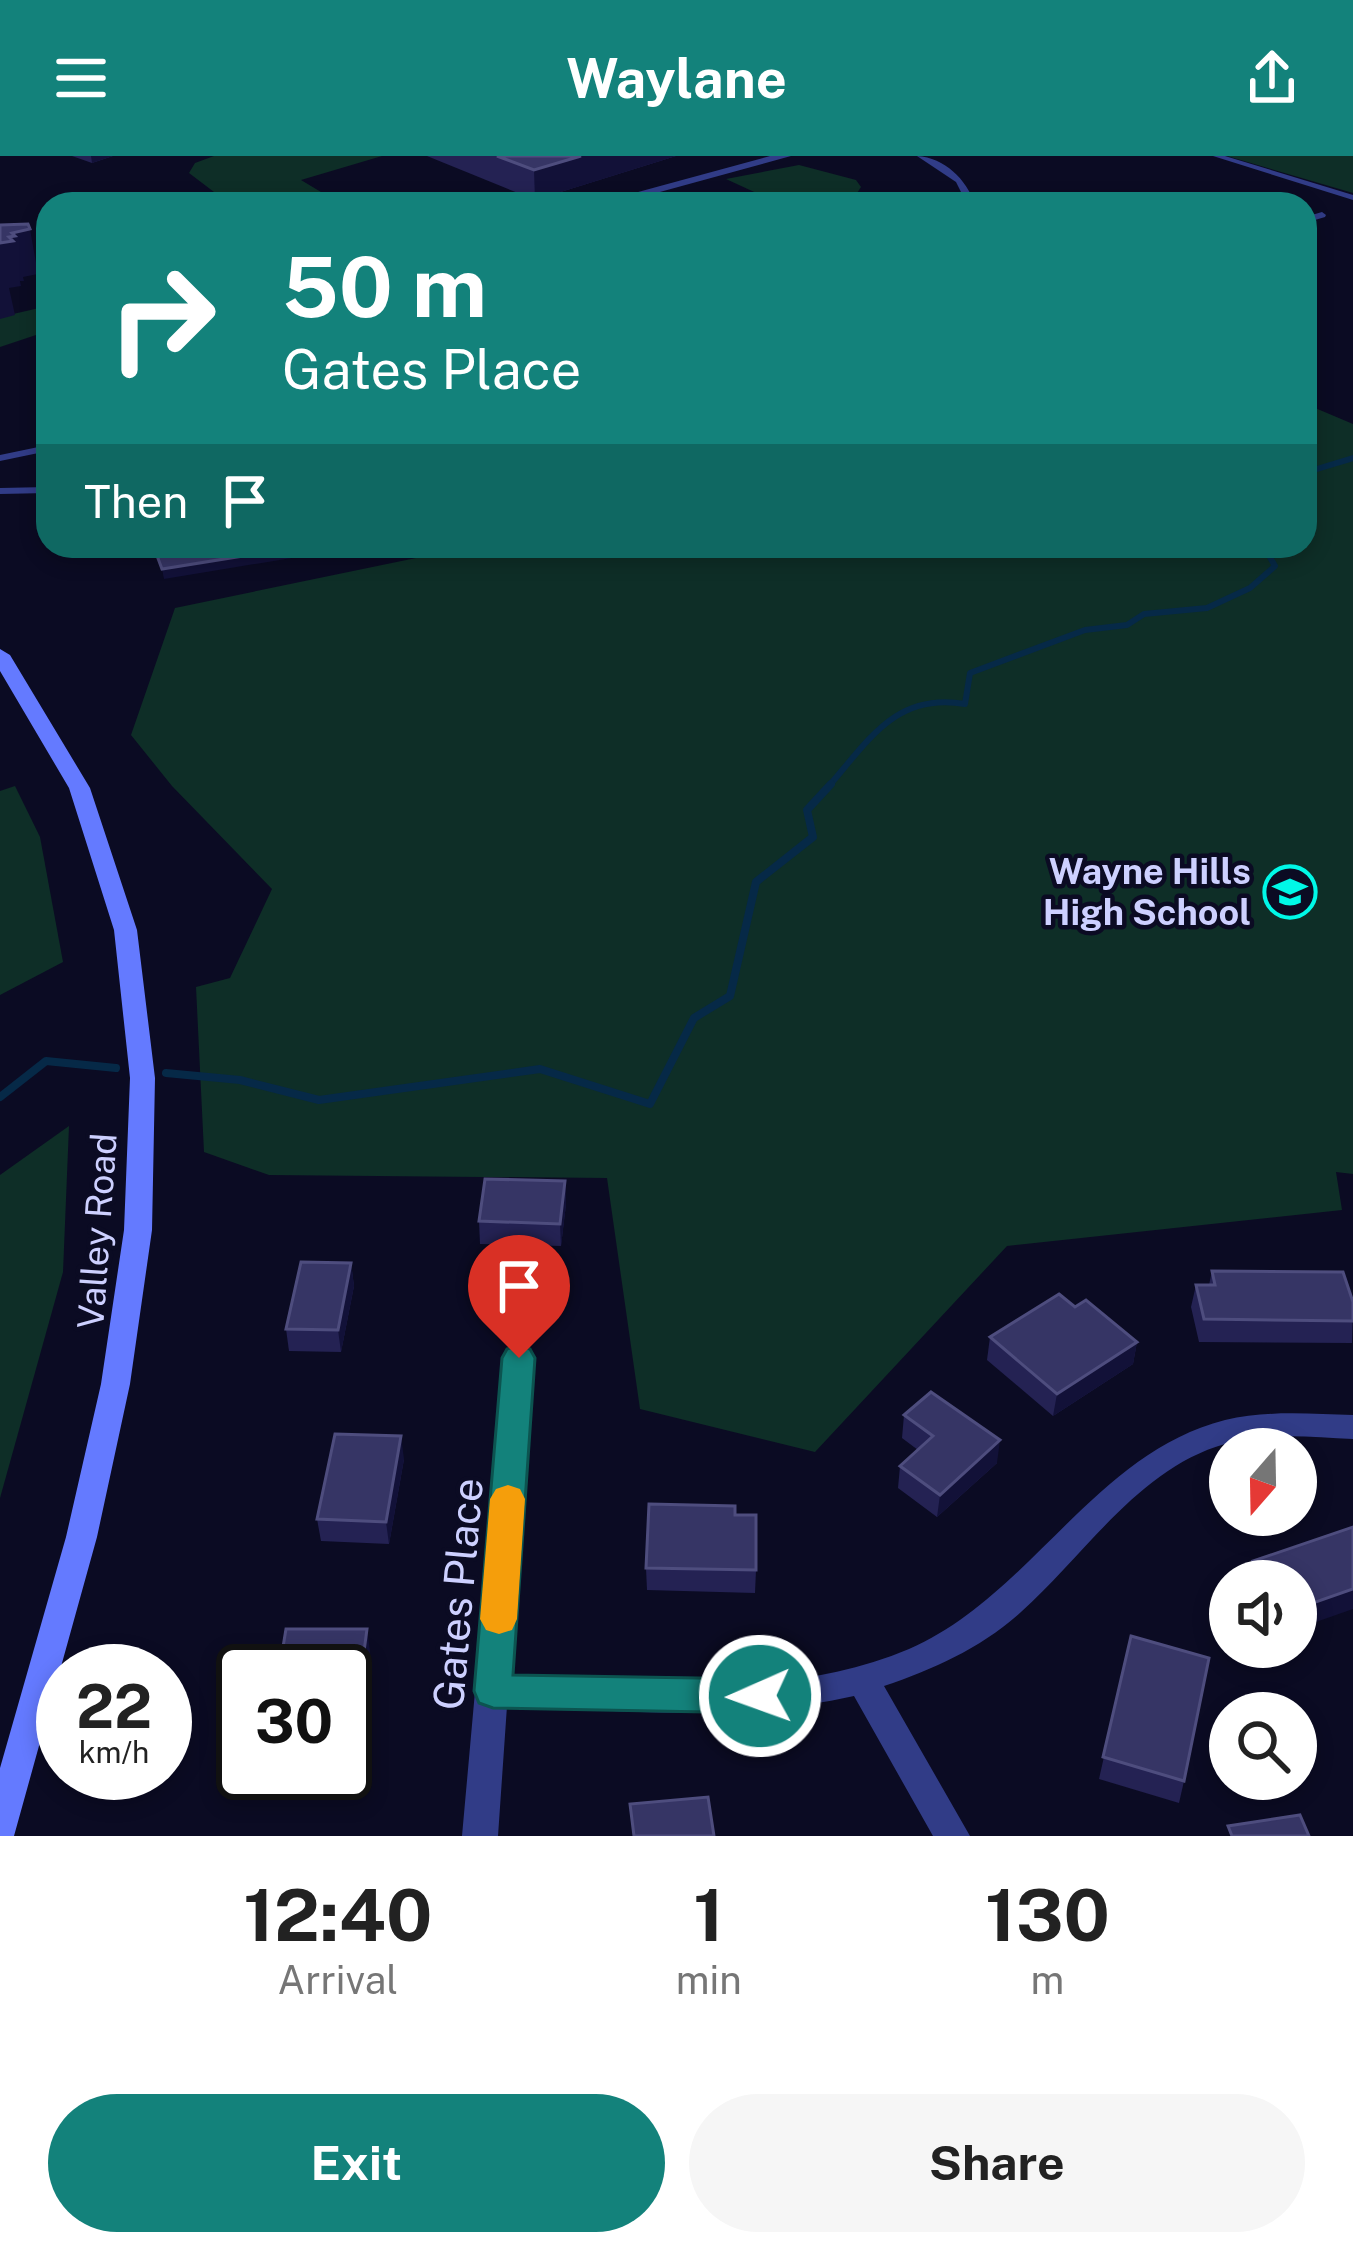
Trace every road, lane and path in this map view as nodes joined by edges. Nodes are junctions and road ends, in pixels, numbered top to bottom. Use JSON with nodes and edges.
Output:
{"nodes":[{"id":1,"x":785,"y":156,"type":"edge"},
{"id":2,"x":921,"y":156,"type":"edge"},
{"id":3,"x":1217,"y":156,"type":"edge"},
{"id":4,"x":647,"y":192,"type":"edge"},
{"id":5,"x":968,"y":192,"type":"edge"},
{"id":6,"x":1353,"y":198,"type":"edge"},
{"id":7,"x":1322,"y":215,"type":"dead end"},
{"id":8,"x":1317,"y":216,"type":"edge"},
{"id":9,"x":36,"y":450,"type":"edge"},
{"id":10,"x":0,"y":458,"type":"edge"},
{"id":11,"x":36,"y":490,"type":"edge"},
{"id":12,"x":0,"y":491,"type":"edge"},
{"id":13,"x":0,"y":655,"type":"edge"},
{"id":14,"x":519,"y":1358,"type":"dead end"},
{"id":15,"x":1353,"y":1427,"type":"edge"},
{"id":16,"x":862,"y":1679,"type":"junction"},
{"id":17,"x":493,"y":1691,"type":"junction"},
{"id":18,"x":0,"y":1827,"type":"edge"},
{"id":19,"x":480,"y":1836,"type":"edge"},
{"id":20,"x":952,"y":1836,"type":"edge"}],
"edges":[{"from":1,"to":4,"type":"street"},
{"from":2,"to":5,"type":"lane"},
{"from":3,"to":6,"type":"lane"},
{"from":7,"to":8,"type":"lane"},
{"from":9,"to":10,"type":"lane"},
{"from":11,"to":12,"type":"lane"},
{"from":13,"to":18,"type":"main road","name":"Valley Road"},
{"from":14,"to":17,"type":"street","name":"Gates Place"},
{"from":15,"to":16,"type":"street"},
{"from":16,"to":17,"type":"street"},
{"from":16,"to":20,"type":"street"},
{"from":17,"to":19,"type":"street","name":"Gates Place"}]}
